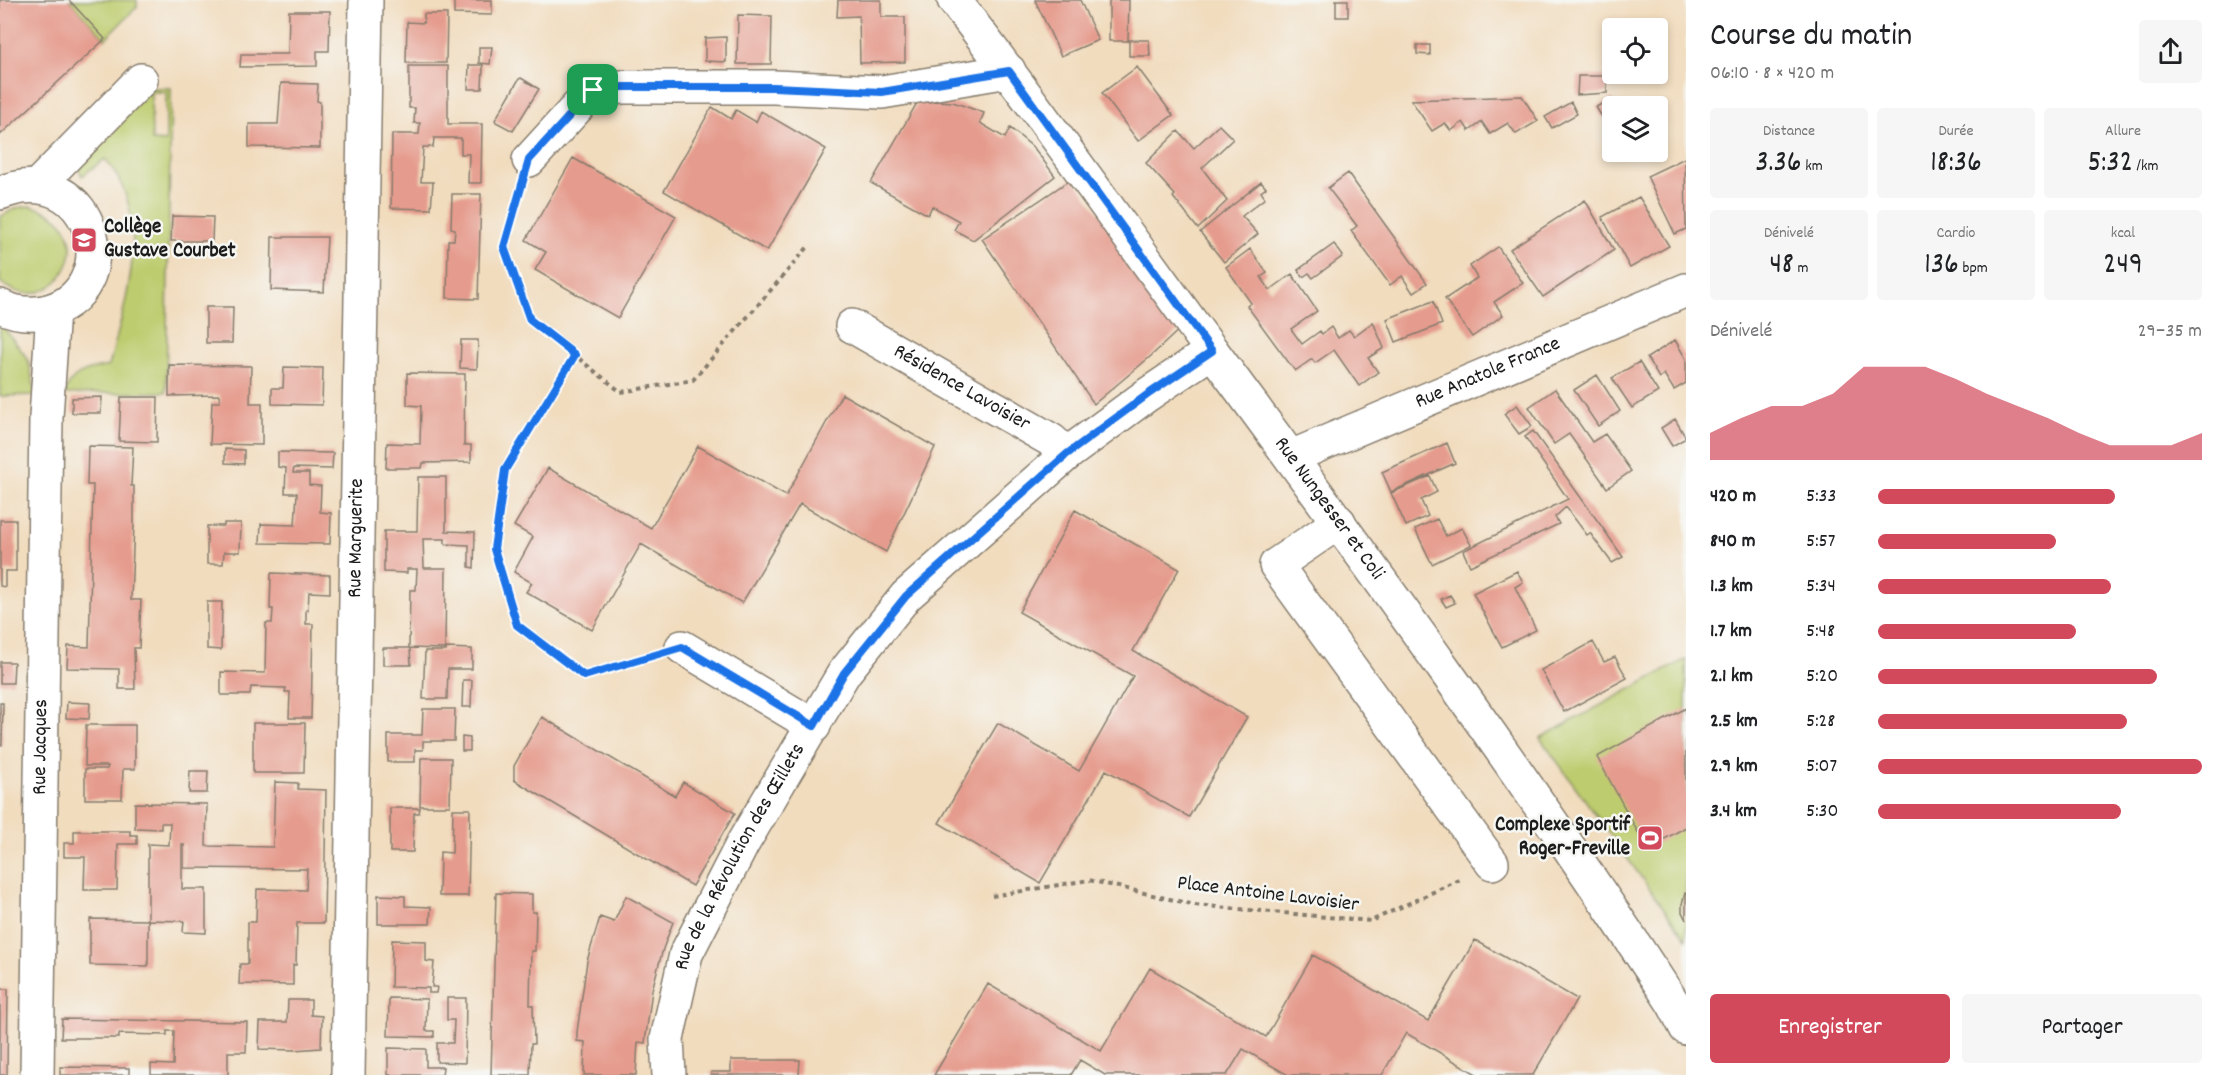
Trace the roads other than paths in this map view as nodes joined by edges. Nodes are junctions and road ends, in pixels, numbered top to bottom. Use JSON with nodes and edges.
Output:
{"nodes":[{"id":1,"x":366,"y":0,"type":"edge"},
{"id":2,"x":954,"y":0,"type":"edge"},
{"id":3,"x":1009,"y":71,"type":"junction"},
{"id":4,"x":141,"y":80,"type":"dead end"},
{"id":5,"x":529,"y":160,"type":"road end"},
{"id":6,"x":37,"y":186,"type":"junction"},
{"id":7,"x":0,"y":194,"type":"edge"},
{"id":8,"x":1686,"y":290,"type":"edge"},
{"id":9,"x":0,"y":306,"type":"edge"},
{"id":10,"x":53,"y":310,"type":"junction"},
{"id":11,"x":852,"y":326,"type":"dead end"},
{"id":12,"x":1212,"y":351,"type":"junction"},
{"id":13,"x":1067,"y":454,"type":"junction"},
{"id":14,"x":1291,"y":457,"type":"junction"},
{"id":15,"x":1339,"y":522,"type":"junction"},
{"id":16,"x":682,"y":647,"type":"road end"},
{"id":17,"x":814,"y":726,"type":"junction"},
{"id":18,"x":1492,"y":863,"type":"road end"},
{"id":19,"x":1682,"y":1009,"type":"edge"},
{"id":20,"x":37,"y":1075,"type":"edge"},
{"id":21,"x":348,"y":1075,"type":"edge"},
{"id":22,"x":669,"y":1075,"type":"edge"}],
"edges":[{"from":1,"to":21,"type":"street","name":"Rue Marguerite"},
{"from":2,"to":3,"type":"street","name":"Rue Nungesser et Coli"},
{"from":3,"to":5,"type":"street"},
{"from":3,"to":12,"type":"street","name":"Rue Nungesser et Coli"},
{"from":4,"to":6,"type":"street"},
{"from":6,"to":7,"type":"street"},
{"from":6,"to":10,"type":"street"},
{"from":8,"to":14,"type":"street","name":"Rue Anatole France"},
{"from":9,"to":10,"type":"street"},
{"from":10,"to":20,"type":"street","name":"Rue Jacques"},
{"from":11,"to":13,"type":"street","name":"Résidence Lavoisier"},
{"from":12,"to":13,"type":"street","name":"Rue de la Révolution des Œillets"},
{"from":12,"to":14,"type":"street","name":"Rue Nungesser et Coli"},
{"from":13,"to":17,"type":"street","name":"Rue de la Révolution des Œillets"},
{"from":14,"to":15,"type":"street","name":"Rue Nungesser et Coli"},
{"from":15,"to":18,"type":"street"},
{"from":15,"to":19,"type":"street","name":"Rue Nungesser et Coli"},
{"from":16,"to":17,"type":"street"},
{"from":17,"to":22,"type":"street","name":"Rue de la Révolution des Œillets"}]}
